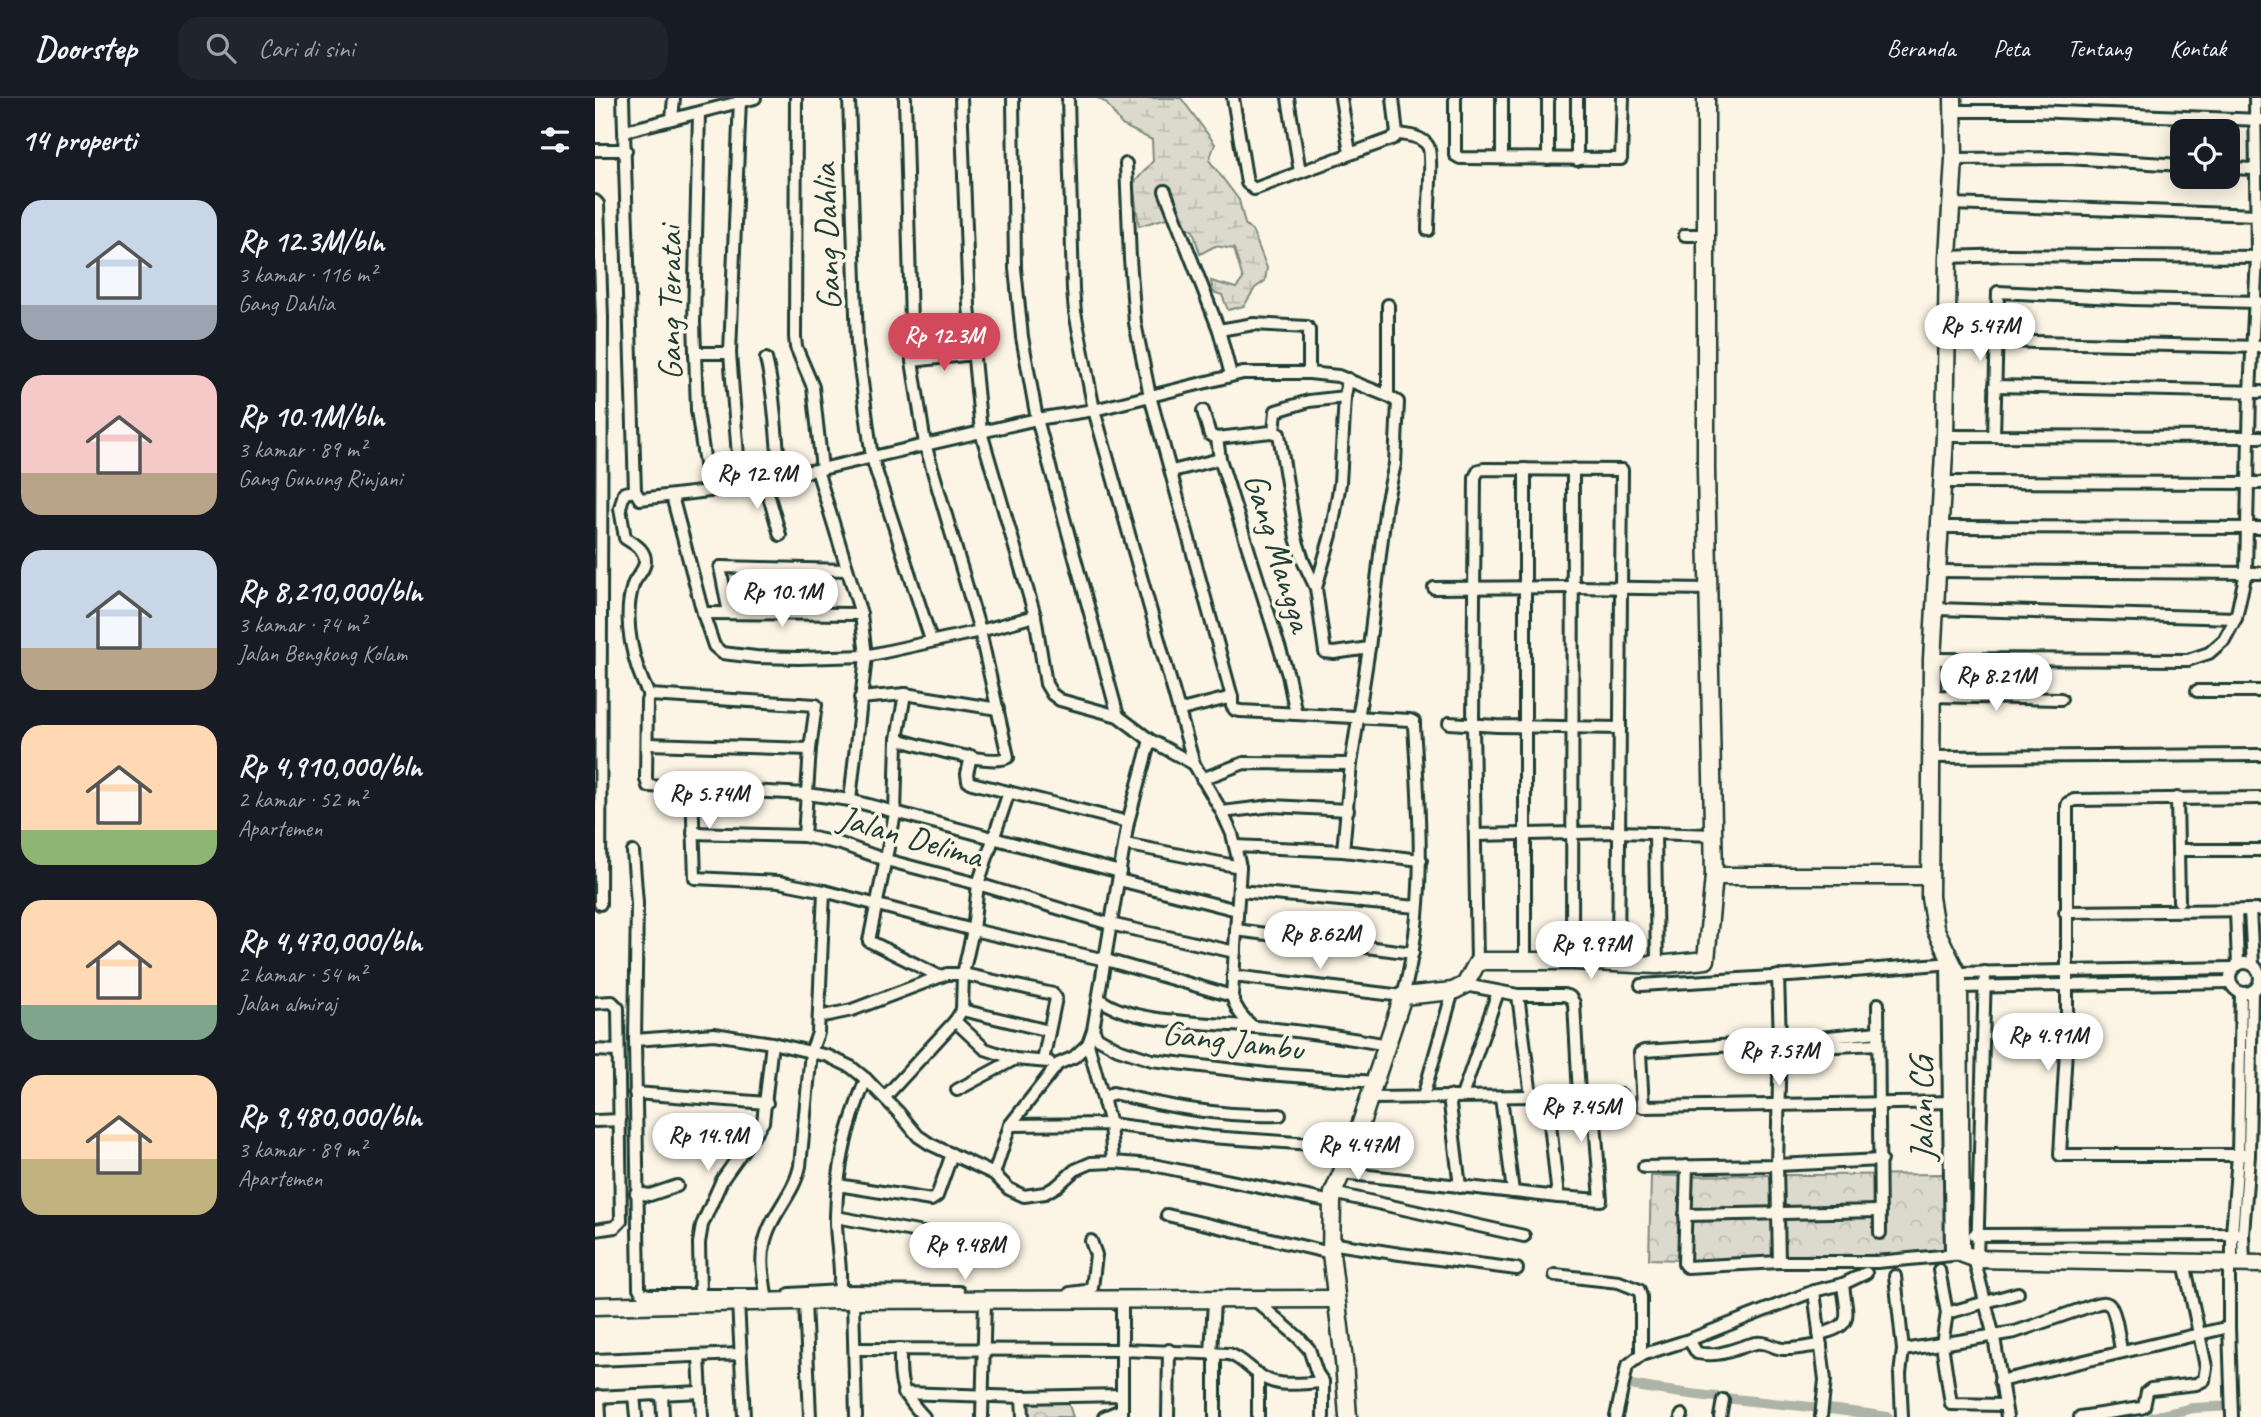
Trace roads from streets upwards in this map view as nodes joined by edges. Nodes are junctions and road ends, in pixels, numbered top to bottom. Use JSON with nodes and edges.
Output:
{"nodes":[{"id":1,"x":623,"y":98,"type":"edge"},
{"id":2,"x":674,"y":98,"type":"edge"},
{"id":3,"x":755,"y":98,"type":"edge"},
{"id":4,"x":796,"y":98,"type":"edge"},
{"id":5,"x":849,"y":98,"type":"edge"},
{"id":6,"x":905,"y":98,"type":"edge"},
{"id":7,"x":961,"y":98,"type":"edge"},
{"id":8,"x":1013,"y":98,"type":"edge"},
{"id":9,"x":1068,"y":98,"type":"edge"},
{"id":10,"x":1233,"y":98,"type":"edge"},
{"id":11,"x":1288,"y":98,"type":"edge"},
{"id":12,"x":1341,"y":98,"type":"edge"},
{"id":13,"x":1393,"y":98,"type":"edge"},
{"id":14,"x":1455,"y":98,"type":"edge"},
{"id":15,"x":1502,"y":98,"type":"edge"},
{"id":16,"x":1548,"y":98,"type":"edge"},
{"id":17,"x":1577,"y":98,"type":"edge"},
{"id":18,"x":1623,"y":98,"type":"edge"},
{"id":19,"x":1706,"y":98,"type":"edge"},
{"id":20,"x":2255,"y":98,"type":"edge"},
{"id":21,"x":740,"y":100,"type":"edge"},
{"id":22,"x":1953,"y":104,"type":"edge"},
{"id":23,"x":699,"y":113,"type":"junction"},
{"id":24,"x":672,"y":119,"type":"junction"},
{"id":25,"x":2258,"y":119,"type":"edge"},
{"id":26,"x":625,"y":131,"type":"junction"},
{"id":27,"x":1397,"y":134,"type":"junction"},
{"id":28,"x":595,"y":150,"type":"edge"},
{"id":29,"x":626,"y":150,"type":"junction"},
{"id":30,"x":1350,"y":153,"type":"junction"},
{"id":31,"x":1502,"y":158,"type":"junction"},
{"id":32,"x":1548,"y":159,"type":"junction"},
{"id":33,"x":1577,"y":159,"type":"junction"},
{"id":34,"x":1954,"y":159,"type":"junction"},
{"id":35,"x":1126,"y":164,"type":"dead end"},
{"id":36,"x":2170,"y":164,"type":"edge"},
{"id":37,"x":2240,"y":168,"type":"edge"},
{"id":38,"x":2255,"y":169,"type":"junction"},
{"id":39,"x":1300,"y":172,"type":"junction"},
{"id":40,"x":1165,"y":191,"type":"dead end"},
{"id":41,"x":595,"y":201,"type":"edge"},
{"id":42,"x":1951,"y":204,"type":"junction"},
{"id":43,"x":2256,"y":215,"type":"junction"},
{"id":44,"x":1428,"y":230,"type":"dead end"},
{"id":45,"x":1685,"y":235,"type":"dead end"},
{"id":46,"x":1705,"y":235,"type":"junction"},
{"id":47,"x":597,"y":240,"type":"edge"},
{"id":48,"x":1948,"y":257,"type":"junction"},
{"id":49,"x":2259,"y":257,"type":"edge"},
{"id":50,"x":2257,"y":302,"type":"edge"},
{"id":51,"x":1388,"y":305,"type":"dead end"},
{"id":52,"x":599,"y":318,"type":"edge"},
{"id":53,"x":1219,"y":330,"type":"junction"},
{"id":54,"x":1996,"y":341,"type":"junction"},
{"id":55,"x":2256,"y":347,"type":"edge"},
{"id":56,"x":695,"y":353,"type":"junction"},
{"id":57,"x":730,"y":353,"type":"junction"},
{"id":58,"x":973,"y":354,"type":"junction"},
{"id":59,"x":598,"y":358,"type":"edge"},
{"id":60,"x":766,"y":359,"type":"dead end"},
{"id":61,"x":912,"y":360,"type":"junction"},
{"id":62,"x":1309,"y":373,"type":"junction"},
{"id":63,"x":1231,"y":375,"type":"junction"},
{"id":64,"x":1348,"y":379,"type":"junction"},
{"id":65,"x":1995,"y":386,"type":"junction"},
{"id":66,"x":2256,"y":392,"type":"edge"},
{"id":67,"x":1388,"y":396,"type":"junction"},
{"id":68,"x":1150,"y":397,"type":"junction"},
{"id":69,"x":1345,"y":397,"type":"junction"},
{"id":70,"x":598,"y":405,"type":"edge"},
{"id":71,"x":1094,"y":410,"type":"junction"},
{"id":72,"x":1203,"y":411,"type":"dead end"},
{"id":73,"x":1037,"y":419,"type":"junction"},
{"id":74,"x":981,"y":432,"type":"junction"},
{"id":75,"x":1274,"y":432,"type":"junction"},
{"id":76,"x":1994,"y":435,"type":"junction"},
{"id":77,"x":1945,"y":436,"type":"junction"},
{"id":78,"x":2255,"y":436,"type":"edge"},
{"id":79,"x":598,"y":438,"type":"edge"},
{"id":80,"x":1217,"y":438,"type":"junction"},
{"id":81,"x":926,"y":444,"type":"junction"},
{"id":82,"x":871,"y":458,"type":"junction"},
{"id":83,"x":1220,"y":460,"type":"junction"},
{"id":84,"x":1525,"y":469,"type":"junction"},
{"id":85,"x":1573,"y":469,"type":"junction"},
{"id":86,"x":820,"y":470,"type":"junction"},
{"id":87,"x":1172,"y":471,"type":"junction"},
{"id":88,"x":781,"y":477,"type":"junction"},
{"id":89,"x":764,"y":479,"type":"junction"},
{"id":90,"x":740,"y":482,"type":"junction"},
{"id":91,"x":1942,"y":482,"type":"junction"},
{"id":92,"x":2249,"y":482,"type":"junction"},
{"id":93,"x":2261,"y":483,"type":"edge"},
{"id":94,"x":598,"y":486,"type":"edge"},
{"id":95,"x":635,"y":491,"type":"junction"},
{"id":96,"x":709,"y":491,"type":"junction"},
{"id":97,"x":672,"y":496,"type":"junction"},
{"id":98,"x":1940,"y":527,"type":"junction"},
{"id":99,"x":2247,"y":528,"type":"junction"},
{"id":100,"x":2261,"y":528,"type":"edge"},
{"id":101,"x":598,"y":535,"type":"edge"},
{"id":102,"x":780,"y":535,"type":"dead end"},
{"id":103,"x":847,"y":570,"type":"junction"},
{"id":104,"x":1937,"y":571,"type":"junction"},
{"id":105,"x":2246,"y":572,"type":"junction"},
{"id":106,"x":2261,"y":573,"type":"edge"},
{"id":107,"x":1474,"y":587,"type":"junction"},
{"id":108,"x":1524,"y":587,"type":"junction"},
{"id":109,"x":1573,"y":587,"type":"junction"},
{"id":110,"x":1621,"y":587,"type":"junction"},
{"id":111,"x":599,"y":588,"type":"edge"},
{"id":112,"x":1316,"y":588,"type":"junction"},
{"id":113,"x":1434,"y":588,"type":"dead end"},
{"id":114,"x":1708,"y":589,"type":"junction"},
{"id":115,"x":1936,"y":609,"type":"junction"},
{"id":116,"x":703,"y":613,"type":"junction"},
{"id":117,"x":729,"y":613,"type":"junction"},
{"id":118,"x":861,"y":614,"type":"junction"},
{"id":119,"x":1035,"y":616,"type":"junction"},
{"id":120,"x":2236,"y":618,"type":"junction"},
{"id":121,"x":980,"y":631,"type":"junction"},
{"id":122,"x":931,"y":640,"type":"junction"},
{"id":123,"x":598,"y":642,"type":"edge"},
{"id":124,"x":1369,"y":648,"type":"junction"},
{"id":125,"x":866,"y":656,"type":"junction"},
{"id":126,"x":1932,"y":659,"type":"junction"},
{"id":127,"x":597,"y":680,"type":"edge"},
{"id":128,"x":2197,"y":691,"type":"dead end"},
{"id":129,"x":2261,"y":691,"type":"edge"},
{"id":130,"x":905,"y":694,"type":"junction"},
{"id":131,"x":649,"y":695,"type":"junction"},
{"id":132,"x":1932,"y":696,"type":"junction"},
{"id":133,"x":1231,"y":697,"type":"junction"},
{"id":134,"x":860,"y":698,"type":"junction"},
{"id":135,"x":2061,"y":699,"type":"dead end"},
{"id":136,"x":998,"y":709,"type":"junction"},
{"id":137,"x":1181,"y":710,"type":"junction"},
{"id":138,"x":1296,"y":714,"type":"junction"},
{"id":139,"x":1118,"y":716,"type":"junction"},
{"id":140,"x":1358,"y":718,"type":"junction"},
{"id":141,"x":1449,"y":723,"type":"dead end"},
{"id":142,"x":1473,"y":725,"type":"junction"},
{"id":143,"x":1525,"y":727,"type":"junction"},
{"id":144,"x":1573,"y":728,"type":"junction"},
{"id":145,"x":1620,"y":728,"type":"junction"},
{"id":146,"x":897,"y":739,"type":"junction"},
{"id":147,"x":1150,"y":740,"type":"junction"},
{"id":148,"x":647,"y":744,"type":"junction"},
{"id":149,"x":810,"y":749,"type":"junction"},
{"id":150,"x":2261,"y":755,"type":"edge"},
{"id":151,"x":971,"y":757,"type":"junction"},
{"id":152,"x":1931,"y":757,"type":"junction"},
{"id":153,"x":1194,"y":764,"type":"junction"},
{"id":154,"x":1351,"y":764,"type":"junction"},
{"id":155,"x":1202,"y":779,"type":"junction"},
{"id":156,"x":692,"y":789,"type":"junction"},
{"id":157,"x":1009,"y":792,"type":"junction"},
{"id":158,"x":807,"y":794,"type":"junction"},
{"id":159,"x":2178,"y":798,"type":"junction"},
{"id":160,"x":2261,"y":798,"type":"edge"},
{"id":161,"x":850,"y":800,"type":"junction"},
{"id":162,"x":1348,"y":810,"type":"junction"},
{"id":163,"x":1222,"y":812,"type":"junction"},
{"id":164,"x":895,"y":814,"type":"junction"},
{"id":165,"x":1128,"y":822,"type":"junction"},
{"id":166,"x":1570,"y":832,"type":"junction"},
{"id":167,"x":1619,"y":832,"type":"junction"},
{"id":168,"x":693,"y":833,"type":"junction"},
{"id":169,"x":1655,"y":833,"type":"junction"},
{"id":170,"x":1475,"y":835,"type":"junction"},
{"id":171,"x":1525,"y":835,"type":"junction"},
{"id":172,"x":1714,"y":835,"type":"junction"},
{"id":173,"x":804,"y":836,"type":"junction"},
{"id":174,"x":994,"y":840,"type":"junction"},
{"id":175,"x":1125,"y":844,"type":"junction"},
{"id":176,"x":1235,"y":846,"type":"junction"},
{"id":177,"x":2178,"y":850,"type":"junction"},
{"id":178,"x":2261,"y":850,"type":"edge"},
{"id":179,"x":1343,"y":851,"type":"junction"},
{"id":180,"x":633,"y":852,"type":"dead end"},
{"id":181,"x":885,"y":860,"type":"junction"},
{"id":182,"x":1421,"y":860,"type":"junction"},
{"id":183,"x":1240,"y":867,"type":"junction"},
{"id":184,"x":1119,"y":876,"type":"junction"},
{"id":185,"x":1714,"y":876,"type":"junction"},
{"id":186,"x":1930,"y":876,"type":"junction"},
{"id":187,"x":978,"y":884,"type":"junction"},
{"id":188,"x":824,"y":891,"type":"junction"},
{"id":189,"x":1239,"y":891,"type":"junction"},
{"id":190,"x":2179,"y":901,"type":"dead end"},
{"id":191,"x":601,"y":904,"type":"edge"},
{"id":192,"x":877,"y":904,"type":"junction"},
{"id":193,"x":1417,"y":907,"type":"junction"},
{"id":194,"x":1237,"y":910,"type":"junction"},
{"id":195,"x":2256,"y":910,"type":"edge"},
{"id":196,"x":2236,"y":911,"type":"junction"},
{"id":197,"x":2065,"y":912,"type":"junction"},
{"id":198,"x":1109,"y":924,"type":"junction"},
{"id":199,"x":972,"y":929,"type":"junction"},
{"id":200,"x":1236,"y":930,"type":"junction"},
{"id":201,"x":1235,"y":952,"type":"junction"},
{"id":202,"x":1413,"y":953,"type":"junction"},
{"id":203,"x":1106,"y":960,"type":"junction"},
{"id":204,"x":1525,"y":960,"type":"junction"},
{"id":205,"x":1706,"y":960,"type":"junction"},
{"id":206,"x":1572,"y":961,"type":"junction"},
{"id":207,"x":1477,"y":963,"type":"junction"},
{"id":208,"x":1618,"y":964,"type":"junction"},
{"id":209,"x":1657,"y":965,"type":"junction"},
{"id":210,"x":2236,"y":967,"type":"junction"},
{"id":211,"x":2258,"y":970,"type":"edge"},
{"id":212,"x":1954,"y":971,"type":"junction"},
{"id":213,"x":2066,"y":971,"type":"junction"},
{"id":214,"x":1985,"y":972,"type":"junction"},
{"id":215,"x":963,"y":974,"type":"junction"},
{"id":216,"x":939,"y":976,"type":"junction"},
{"id":217,"x":1233,"y":976,"type":"junction"},
{"id":218,"x":1778,"y":976,"type":"junction"},
{"id":219,"x":1707,"y":981,"type":"junction"},
{"id":220,"x":2230,"y":982,"type":"junction"},
{"id":221,"x":1641,"y":985,"type":"dead end"},
{"id":222,"x":2066,"y":985,"type":"junction"},
{"id":223,"x":1985,"y":986,"type":"junction"},
{"id":224,"x":1459,"y":988,"type":"junction"},
{"id":225,"x":2253,"y":988,"type":"edge"},
{"id":226,"x":1498,"y":992,"type":"junction"},
{"id":227,"x":1518,"y":995,"type":"junction"},
{"id":228,"x":1232,"y":996,"type":"junction"},
{"id":229,"x":1403,"y":996,"type":"junction"},
{"id":230,"x":1100,"y":999,"type":"junction"},
{"id":231,"x":595,"y":1003,"type":"edge"},
{"id":232,"x":1878,"y":1004,"type":"dead end"},
{"id":233,"x":962,"y":1010,"type":"junction"},
{"id":234,"x":818,"y":1017,"type":"junction"},
{"id":235,"x":955,"y":1021,"type":"junction"},
{"id":236,"x":1253,"y":1027,"type":"junction"},
{"id":237,"x":1093,"y":1030,"type":"junction"},
{"id":238,"x":1049,"y":1031,"type":"junction"},
{"id":239,"x":1878,"y":1032,"type":"junction"},
{"id":240,"x":635,"y":1040,"type":"junction"},
{"id":241,"x":1795,"y":1041,"type":"junction"},
{"id":242,"x":1780,"y":1042,"type":"junction"},
{"id":243,"x":772,"y":1043,"type":"junction"},
{"id":244,"x":1088,"y":1044,"type":"junction"},
{"id":245,"x":1878,"y":1044,"type":"junction"},
{"id":246,"x":1388,"y":1045,"type":"junction"},
{"id":247,"x":595,"y":1050,"type":"edge"},
{"id":248,"x":617,"y":1051,"type":"junction"},
{"id":249,"x":811,"y":1052,"type":"junction"},
{"id":250,"x":1015,"y":1059,"type":"junction"},
{"id":251,"x":1043,"y":1061,"type":"junction"},
{"id":252,"x":1058,"y":1064,"type":"junction"},
{"id":253,"x":866,"y":1079,"type":"junction"},
{"id":254,"x":957,"y":1090,"type":"dead end"},
{"id":255,"x":1373,"y":1090,"type":"junction"},
{"id":256,"x":635,"y":1093,"type":"junction"},
{"id":257,"x":1593,"y":1095,"type":"junction"},
{"id":258,"x":1621,"y":1095,"type":"dead end"},
{"id":259,"x":1449,"y":1096,"type":"junction"},
{"id":260,"x":1531,"y":1096,"type":"junction"},
{"id":261,"x":1546,"y":1096,"type":"junction"},
{"id":262,"x":1579,"y":1096,"type":"junction"},
{"id":263,"x":885,"y":1097,"type":"junction"},
{"id":264,"x":1423,"y":1097,"type":"junction"},
{"id":265,"x":1462,"y":1097,"type":"junction"},
{"id":266,"x":1501,"y":1097,"type":"junction"},
{"id":267,"x":1954,"y":1102,"type":"junction"},
{"id":268,"x":767,"y":1103,"type":"junction"},
{"id":269,"x":1104,"y":1103,"type":"junction"},
{"id":270,"x":1780,"y":1104,"type":"junction"},
{"id":271,"x":1880,"y":1104,"type":"junction"},
{"id":272,"x":1280,"y":1115,"type":"dead end"},
{"id":273,"x":620,"y":1120,"type":"junction"},
{"id":274,"x":595,"y":1121,"type":"edge"},
{"id":275,"x":1110,"y":1124,"type":"junction"},
{"id":276,"x":1010,"y":1125,"type":"junction"},
{"id":277,"x":1353,"y":1147,"type":"junction"},
{"id":278,"x":952,"y":1154,"type":"junction"},
{"id":279,"x":2243,"y":1155,"type":"junction"},
{"id":280,"x":1881,"y":1160,"type":"junction"},
{"id":281,"x":1113,"y":1162,"type":"junction"},
{"id":282,"x":1777,"y":1165,"type":"junction"},
{"id":283,"x":1686,"y":1166,"type":"junction"},
{"id":284,"x":1644,"y":1167,"type":"dead end"},
{"id":285,"x":1342,"y":1172,"type":"junction"},
{"id":286,"x":994,"y":1174,"type":"junction"},
{"id":287,"x":838,"y":1185,"type":"junction"},
{"id":288,"x":677,"y":1186,"type":"dead end"},
{"id":289,"x":1460,"y":1186,"type":"junction"},
{"id":290,"x":1513,"y":1192,"type":"junction"},
{"id":291,"x":636,"y":1193,"type":"junction"},
{"id":292,"x":1558,"y":1197,"type":"junction"},
{"id":293,"x":1333,"y":1198,"type":"junction"},
{"id":294,"x":1880,"y":1211,"type":"junction"},
{"id":295,"x":1779,"y":1214,"type":"junction"},
{"id":296,"x":1167,"y":1215,"type":"dead end"},
{"id":297,"x":1685,"y":1215,"type":"junction"},
{"id":298,"x":835,"y":1217,"type":"junction"},
{"id":299,"x":595,"y":1230,"type":"edge"},
{"id":300,"x":1880,"y":1233,"type":"dead end"},
{"id":301,"x":2238,"y":1234,"type":"junction"},
{"id":302,"x":1960,"y":1235,"type":"junction"},
{"id":303,"x":1977,"y":1235,"type":"junction"},
{"id":304,"x":1524,"y":1236,"type":"dead end"},
{"id":305,"x":967,"y":1241,"type":"dead end"},
{"id":306,"x":1091,"y":1241,"type":"dead end"},
{"id":307,"x":1330,"y":1248,"type":"junction"},
{"id":308,"x":1966,"y":1256,"type":"junction"},
{"id":309,"x":1779,"y":1262,"type":"junction"},
{"id":310,"x":2184,"y":1262,"type":"junction"},
{"id":311,"x":2242,"y":1263,"type":"edge"},
{"id":312,"x":1517,"y":1269,"type":"dead end"},
{"id":313,"x":1939,"y":1270,"type":"dead end"},
{"id":314,"x":1866,"y":1273,"type":"dead end"},
{"id":315,"x":1555,"y":1275,"type":"dead end"},
{"id":316,"x":1895,"y":1276,"type":"dead end"},
{"id":317,"x":1843,"y":1284,"type":"junction"},
{"id":318,"x":1814,"y":1292,"type":"junction"},
{"id":319,"x":2018,"y":1293,"type":"dead end"},
{"id":320,"x":843,"y":1297,"type":"junction"},
{"id":321,"x":694,"y":1298,"type":"junction"},
{"id":322,"x":762,"y":1298,"type":"junction"},
{"id":323,"x":1335,"y":1299,"type":"junction"},
{"id":324,"x":985,"y":1300,"type":"junction"},
{"id":325,"x":805,"y":1301,"type":"junction"},
{"id":326,"x":1122,"y":1301,"type":"junction"},
{"id":327,"x":1214,"y":1301,"type":"junction"},
{"id":328,"x":1256,"y":1301,"type":"junction"},
{"id":329,"x":738,"y":1302,"type":"junction"},
{"id":330,"x":1987,"y":1303,"type":"junction"},
{"id":331,"x":595,"y":1306,"type":"edge"},
{"id":332,"x":1947,"y":1313,"type":"junction"},
{"id":333,"x":2229,"y":1326,"type":"junction"},
{"id":334,"x":2200,"y":1333,"type":"junction"},
{"id":335,"x":1994,"y":1337,"type":"junction"},
{"id":336,"x":1820,"y":1339,"type":"junction"},
{"id":337,"x":1689,"y":1340,"type":"junction"},
{"id":338,"x":1942,"y":1344,"type":"junction"},
{"id":339,"x":855,"y":1349,"type":"junction"},
{"id":340,"x":900,"y":1349,"type":"junction"},
{"id":341,"x":982,"y":1350,"type":"junction"},
{"id":342,"x":1121,"y":1350,"type":"junction"},
{"id":343,"x":1170,"y":1350,"type":"junction"},
{"id":344,"x":1903,"y":1350,"type":"junction"},
{"id":345,"x":2121,"y":1350,"type":"junction"},
{"id":346,"x":1213,"y":1353,"type":"junction"},
{"id":347,"x":740,"y":1354,"type":"junction"},
{"id":348,"x":1641,"y":1355,"type":"junction"},
{"id":349,"x":699,"y":1356,"type":"junction"},
{"id":350,"x":595,"y":1360,"type":"edge"},
{"id":351,"x":1258,"y":1374,"type":"junction"},
{"id":352,"x":2000,"y":1381,"type":"junction"},
{"id":353,"x":1323,"y":1382,"type":"junction"},
{"id":354,"x":701,"y":1392,"type":"junction"},
{"id":355,"x":903,"y":1393,"type":"junction"},
{"id":356,"x":662,"y":1394,"type":"junction"},
{"id":357,"x":634,"y":1395,"type":"junction"},
{"id":358,"x":1121,"y":1395,"type":"junction"},
{"id":359,"x":597,"y":1396,"type":"edge"},
{"id":360,"x":982,"y":1396,"type":"junction"},
{"id":361,"x":1022,"y":1397,"type":"junction"},
{"id":362,"x":1723,"y":1400,"type":"dead end"},
{"id":363,"x":2004,"y":1405,"type":"junction"},
{"id":364,"x":1121,"y":1413,"type":"edge"},
{"id":365,"x":600,"y":1417,"type":"edge"},
{"id":366,"x":636,"y":1417,"type":"edge"},
{"id":367,"x":663,"y":1417,"type":"edge"},
{"id":368,"x":702,"y":1417,"type":"edge"},
{"id":369,"x":744,"y":1417,"type":"edge"},
{"id":370,"x":810,"y":1417,"type":"edge"},
{"id":371,"x":856,"y":1417,"type":"edge"},
{"id":372,"x":924,"y":1417,"type":"edge"},
{"id":373,"x":982,"y":1417,"type":"edge"},
{"id":374,"x":1023,"y":1417,"type":"edge"},
{"id":375,"x":1104,"y":1417,"type":"edge"},
{"id":376,"x":1168,"y":1417,"type":"edge"},
{"id":377,"x":1215,"y":1417,"type":"edge"},
{"id":378,"x":1258,"y":1417,"type":"edge"},
{"id":379,"x":1323,"y":1417,"type":"edge"},
{"id":380,"x":1348,"y":1417,"type":"edge"},
{"id":381,"x":1616,"y":1417,"type":"edge"},
{"id":382,"x":1720,"y":1417,"type":"edge"},
{"id":383,"x":1821,"y":1417,"type":"edge"},
{"id":384,"x":1902,"y":1417,"type":"edge"},
{"id":385,"x":2007,"y":1417,"type":"edge"},
{"id":386,"x":2080,"y":1417,"type":"edge"},
{"id":387,"x":2232,"y":1417,"type":"edge"}],
"edges":[{"from":1,"to":26,"type":"street"},
{"from":2,"to":24,"type":"street"},
{"from":3,"to":21,"type":"street"},
{"from":4,"to":86,"type":"street"},
{"from":5,"to":82,"type":"street","name":"Gang Dahlia"},
{"from":6,"to":61,"type":"street"},
{"from":7,"to":58,"type":"street"},
{"from":8,"to":73,"type":"street"},
{"from":9,"to":71,"type":"street"},
{"from":10,"to":39,"type":"street"},
{"from":11,"to":39,"type":"street"},
{"from":12,"to":30,"type":"street"},
{"from":13,"to":27,"type":"street"},
{"from":14,"to":31,"type":"street"},
{"from":15,"to":31,"type":"street"},
{"from":16,"to":32,"type":"street"},
{"from":17,"to":33,"type":"street"},
{"from":18,"to":33,"type":"street"},
{"from":19,"to":46,"type":"street"},
{"from":20,"to":25,"type":"street"},
{"from":21,"to":23,"type":"street"},
{"from":21,"to":57,"type":"street"},
{"from":22,"to":25,"type":"street"},
{"from":22,"to":34,"type":"street"},
{"from":23,"to":24,"type":"street"},
{"from":23,"to":56,"type":"street","name":"Gang Teratai"},
{"from":24,"to":26,"type":"street"},
{"from":25,"to":38,"type":"street"},
{"from":26,"to":29,"type":"street"},
{"from":27,"to":30,"type":"street"},
{"from":27,"to":44,"type":"street"},
{"from":28,"to":29,"type":"street"},
{"from":29,"to":95,"type":"street"},
{"from":30,"to":39,"type":"street"},
{"from":31,"to":32,"type":"street"},
{"from":32,"to":33,"type":"street"},
{"from":34,"to":36,"type":"street"},
{"from":34,"to":42,"type":"street"},
{"from":35,"to":68,"type":"street"},
{"from":37,"to":38,"type":"street"},
{"from":38,"to":43,"type":"street"},
{"from":40,"to":53,"type":"street"},
{"from":41,"to":47,"type":"street"},
{"from":42,"to":43,"type":"street"},
{"from":42,"to":48,"type":"street"},
{"from":43,"to":49,"type":"street"},
{"from":45,"to":46,"type":"street"},
{"from":46,"to":114,"type":"street"},
{"from":47,"to":52,"type":"street"},
{"from":48,"to":49,"type":"street"},
{"from":48,"to":77,"type":"street"},
{"from":49,"to":50,"type":"street"},
{"from":50,"to":54,"type":"street"},
{"from":50,"to":55,"type":"street"},
{"from":51,"to":67,"type":"street"},
{"from":52,"to":59,"type":"street"},
{"from":53,"to":62,"type":"street"},
{"from":53,"to":63,"type":"street"},
{"from":54,"to":55,"type":"street"},
{"from":54,"to":65,"type":"street"},
{"from":55,"to":66,"type":"street"},
{"from":56,"to":57,"type":"street"},
{"from":56,"to":96,"type":"street","name":"Gang Teratai"},
{"from":57,"to":90,"type":"street"},
{"from":58,"to":61,"type":"street"},
{"from":58,"to":74,"type":"street"},
{"from":59,"to":70,"type":"street"},
{"from":60,"to":88,"type":"street"},
{"from":61,"to":81,"type":"street"},
{"from":62,"to":63,"type":"street"},
{"from":62,"to":64,"type":"street"},
{"from":63,"to":68,"type":"street"},
{"from":64,"to":67,"type":"street"},
{"from":64,"to":69,"type":"street"},
{"from":65,"to":66,"type":"street"},
{"from":65,"to":76,"type":"street"},
{"from":66,"to":78,"type":"street"},
{"from":67,"to":124,"type":"street"},
{"from":68,"to":71,"type":"street"},
{"from":68,"to":87,"type":"street"},
{"from":69,"to":75,"type":"street"},
{"from":69,"to":112,"type":"street"},
{"from":70,"to":79,"type":"street"},
{"from":71,"to":73,"type":"street"},
{"from":71,"to":137,"type":"street"},
{"from":72,"to":80,"type":"street","name":"Gang Mangga"},
{"from":73,"to":74,"type":"street"},
{"from":73,"to":139,"type":"street"},
{"from":74,"to":81,"type":"street"},
{"from":74,"to":119,"type":"street"},
{"from":75,"to":80,"type":"street"},
{"from":75,"to":112,"type":"street"},
{"from":76,"to":77,"type":"street"},
{"from":76,"to":78,"type":"street"},
{"from":77,"to":91,"type":"street"},
{"from":78,"to":92,"type":"street"},
{"from":79,"to":94,"type":"street"},
{"from":80,"to":83,"type":"street","name":"Gang Mangga"},
{"from":81,"to":82,"type":"street"},
{"from":81,"to":121,"type":"street"},
{"from":82,"to":86,"type":"street"},
{"from":82,"to":122,"type":"street","name":"Gang Dahlia"},
{"from":83,"to":87,"type":"street"},
{"from":83,"to":138,"type":"street","name":"Gang Mangga"},
{"from":84,"to":85,"type":"street"},
{"from":84,"to":107,"type":"street"},
{"from":84,"to":108,"type":"street"},
{"from":85,"to":109,"type":"street"},
{"from":85,"to":110,"type":"street"},
{"from":86,"to":88,"type":"street"},
{"from":86,"to":103,"type":"street"},
{"from":87,"to":133,"type":"street"},
{"from":88,"to":89,"type":"street"},
{"from":89,"to":90,"type":"street"},
{"from":89,"to":102,"type":"street"},
{"from":90,"to":96,"type":"street"},
{"from":91,"to":92,"type":"street"},
{"from":91,"to":98,"type":"street"},
{"from":92,"to":93,"type":"street"},
{"from":92,"to":99,"type":"street"},
{"from":94,"to":101,"type":"street"},
{"from":95,"to":97,"type":"street"},
{"from":95,"to":131,"type":"street"},
{"from":96,"to":97,"type":"street"},
{"from":97,"to":116,"type":"street"},
{"from":98,"to":99,"type":"street"},
{"from":98,"to":104,"type":"street"},
{"from":99,"to":100,"type":"street"},
{"from":99,"to":105,"type":"street"},
{"from":101,"to":111,"type":"street"},
{"from":103,"to":117,"type":"street"},
{"from":103,"to":118,"type":"street"},
{"from":104,"to":105,"type":"street"},
{"from":104,"to":115,"type":"street"},
{"from":105,"to":106,"type":"street"},
{"from":105,"to":120,"type":"street"},
{"from":107,"to":108,"type":"street"},
{"from":107,"to":113,"type":"street"},
{"from":107,"to":142,"type":"street"},
{"from":108,"to":109,"type":"street"},
{"from":108,"to":143,"type":"street"},
{"from":109,"to":110,"type":"street"},
{"from":109,"to":144,"type":"street"},
{"from":110,"to":114,"type":"street"},
{"from":110,"to":145,"type":"street"},
{"from":111,"to":123,"type":"street"},
{"from":112,"to":124,"type":"street"},
{"from":114,"to":172,"type":"street"},
{"from":115,"to":120,"type":"street"},
{"from":115,"to":126,"type":"street"},
{"from":116,"to":117,"type":"street"},
{"from":116,"to":125,"type":"street"},
{"from":117,"to":118,"type":"street"},
{"from":118,"to":125,"type":"street"},
{"from":119,"to":121,"type":"street"},
{"from":119,"to":139,"type":"street"},
{"from":120,"to":126,"type":"street"},
{"from":121,"to":122,"type":"street"},
{"from":121,"to":136,"type":"street"},
{"from":122,"to":125,"type":"street"},
{"from":123,"to":127,"type":"street"},
{"from":124,"to":140,"type":"street"},
{"from":125,"to":134,"type":"street"},
{"from":126,"to":132,"type":"street"},
{"from":127,"to":191,"type":"street"},
{"from":128,"to":129,"type":"street"},
{"from":130,"to":134,"type":"street"},
{"from":130,"to":136,"type":"street"},
{"from":130,"to":146,"type":"street"},
{"from":131,"to":148,"type":"street"},
{"from":131,"to":149,"type":"street"},
{"from":132,"to":135,"type":"street"},
{"from":132,"to":152,"type":"street"},
{"from":133,"to":137,"type":"street"},
{"from":133,"to":138,"type":"street"},
{"from":134,"to":161,"type":"street"},
{"from":136,"to":151,"type":"street"},
{"from":137,"to":153,"type":"street"},
{"from":138,"to":140,"type":"street"},
{"from":139,"to":147,"type":"street"},
{"from":140,"to":154,"type":"street"},
{"from":140,"to":182,"type":"street"},
{"from":141,"to":142,"type":"street"},
{"from":142,"to":143,"type":"street"},
{"from":142,"to":170,"type":"street"},
{"from":143,"to":144,"type":"street"},
{"from":143,"to":171,"type":"street"},
{"from":144,"to":145,"type":"street"},
{"from":144,"to":166,"type":"street"},
{"from":145,"to":167,"type":"street"},
{"from":146,"to":151,"type":"street"},
{"from":146,"to":164,"type":"street"},
{"from":147,"to":153,"type":"street"},
{"from":147,"to":165,"type":"street"},
{"from":148,"to":149,"type":"street"},
{"from":148,"to":156,"type":"street"},
{"from":149,"to":158,"type":"street"},
{"from":150,"to":152,"type":"street"},
{"from":151,"to":157,"type":"street"},
{"from":152,"to":186,"type":"street"},
{"from":153,"to":155,"type":"street"},
{"from":154,"to":155,"type":"street"},
{"from":154,"to":162,"type":"street"},
{"from":155,"to":163,"type":"street"},
{"from":156,"to":158,"type":"street"},
{"from":156,"to":168,"type":"street"},
{"from":157,"to":165,"type":"street"},
{"from":157,"to":174,"type":"street"},
{"from":158,"to":161,"type":"street"},
{"from":158,"to":173,"type":"street"},
{"from":159,"to":160,"type":"street"},
{"from":159,"to":177,"type":"street"},
{"from":159,"to":197,"type":"street"},
{"from":161,"to":164,"type":"street"},
{"from":162,"to":163,"type":"street"},
{"from":162,"to":179,"type":"street"},
{"from":163,"to":176,"type":"street"},
{"from":164,"to":174,"type":"street"},
{"from":164,"to":181,"type":"street"},
{"from":165,"to":175,"type":"street"},
{"from":166,"to":167,"type":"street"},
{"from":166,"to":171,"type":"street"},
{"from":166,"to":206,"type":"street"},
{"from":167,"to":169,"type":"street"},
{"from":167,"to":208,"type":"street"},
{"from":168,"to":173,"type":"street","name":"Jalan Delima"},
{"from":168,"to":188,"type":"street"},
{"from":169,"to":172,"type":"street"},
{"from":169,"to":209,"type":"street"},
{"from":170,"to":171,"type":"street"},
{"from":170,"to":207,"type":"street"},
{"from":171,"to":204,"type":"street"},
{"from":172,"to":185,"type":"street"},
{"from":173,"to":181,"type":"street","name":"Jalan Delima"},
{"from":174,"to":184,"type":"street"},
{"from":174,"to":187,"type":"street"},
{"from":175,"to":183,"type":"street"},
{"from":175,"to":184,"type":"street"},
{"from":176,"to":179,"type":"street"},
{"from":176,"to":183,"type":"street"},
{"from":177,"to":178,"type":"street"},
{"from":177,"to":190,"type":"street"},
{"from":179,"to":182,"type":"street"},
{"from":180,"to":240,"type":"street"},
{"from":181,"to":187,"type":"street","name":"Jalan Delima"},
{"from":181,"to":192,"type":"street"},
{"from":182,"to":193,"type":"street"},
{"from":183,"to":189,"type":"street"},
{"from":184,"to":194,"type":"street"},
{"from":184,"to":198,"type":"street"},
{"from":185,"to":186,"type":"street"},
{"from":185,"to":205,"type":"street"},
{"from":186,"to":212,"type":"street"},
{"from":187,"to":198,"type":"street","name":"Jalan Delima"},
{"from":187,"to":199,"type":"street"},
{"from":188,"to":192,"type":"street"},
{"from":188,"to":234,"type":"street"},
{"from":189,"to":193,"type":"street"},
{"from":189,"to":194,"type":"street"},
{"from":192,"to":199,"type":"street"},
{"from":192,"to":216,"type":"street"},
{"from":193,"to":202,"type":"street"},
{"from":194,"to":200,"type":"street"},
{"from":195,"to":196,"type":"street"},
{"from":195,"to":211,"type":"street"},
{"from":196,"to":197,"type":"street"},
{"from":196,"to":210,"type":"street"},
{"from":197,"to":213,"type":"street"},
{"from":198,"to":201,"type":"street","name":"Jalan Delima"},
{"from":198,"to":203,"type":"street"},
{"from":199,"to":203,"type":"street"},
{"from":199,"to":215,"type":"street"},
{"from":200,"to":201,"type":"street"},
{"from":200,"to":202,"type":"street"},
{"from":201,"to":217,"type":"street"},
{"from":202,"to":229,"type":"street"},
{"from":203,"to":228,"type":"street"},
{"from":203,"to":230,"type":"street"},
{"from":204,"to":206,"type":"street"},
{"from":204,"to":207,"type":"street"},
{"from":205,"to":209,"type":"street"},
{"from":205,"to":219,"type":"street"},
{"from":206,"to":208,"type":"street"},
{"from":207,"to":224,"type":"street"},
{"from":208,"to":209,"type":"street"},
{"from":210,"to":211,"type":"street"},
{"from":210,"to":213,"type":"street"},
{"from":210,"to":220,"type":"street"},
{"from":211,"to":225,"type":"street"},
{"from":212,"to":214,"type":"street"},
{"from":212,"to":218,"type":"street"},
{"from":212,"to":223,"type":"street"},
{"from":212,"to":267,"type":"street"},
{"from":212,"to":267,"type":"street","name":"Jalan CG"},
{"from":213,"to":214,"type":"street"},
{"from":213,"to":222,"type":"street"},
{"from":214,"to":223,"type":"street"},
{"from":215,"to":216,"type":"street"},
{"from":215,"to":233,"type":"street"},
{"from":215,"to":238,"type":"street"},
{"from":216,"to":234,"type":"street"},
{"from":217,"to":228,"type":"street"},
{"from":217,"to":229,"type":"street"},
{"from":218,"to":219,"type":"street"},
{"from":218,"to":242,"type":"street"},
{"from":219,"to":221,"type":"street"},
{"from":220,"to":222,"type":"street"},
{"from":220,"to":225,"type":"street"},
{"from":222,"to":223,"type":"street"},
{"from":222,"to":279,"type":"street"},
{"from":223,"to":303,"type":"street"},
{"from":224,"to":226,"type":"street"},
{"from":224,"to":229,"type":"street"},
{"from":224,"to":264,"type":"street"},
{"from":225,"to":279,"type":"street"},
{"from":226,"to":227,"type":"street"},
{"from":226,"to":265,"type":"street"},
{"from":227,"to":260,"type":"street"},
{"from":227,"to":262,"type":"street"},
{"from":228,"to":236,"type":"street"},
{"from":229,"to":246,"type":"street"},
{"from":230,"to":236,"type":"street"},
{"from":230,"to":237,"type":"street"},
{"from":231,"to":248,"type":"street"},
{"from":232,"to":239,"type":"street"},
{"from":233,"to":235,"type":"street"},
{"from":233,"to":238,"type":"street"},
{"from":234,"to":249,"type":"street"},
{"from":235,"to":250,"type":"street"},
{"from":235,"to":263,"type":"street"},
{"from":236,"to":246,"type":"street"},
{"from":237,"to":244,"type":"street"},
{"from":237,"to":255,"type":"street","name":"Gang Jambu"},
{"from":238,"to":251,"type":"street"},
{"from":239,"to":241,"type":"street"},
{"from":239,"to":245,"type":"street"},
{"from":240,"to":243,"type":"street"},
{"from":240,"to":256,"type":"street"},
{"from":241,"to":242,"type":"street"},
{"from":241,"to":245,"type":"street"},
{"from":242,"to":270,"type":"street"},
{"from":242,"to":270,"type":"street"},
{"from":243,"to":249,"type":"street"},
{"from":243,"to":268,"type":"street"},
{"from":244,"to":252,"type":"street"},
{"from":244,"to":269,"type":"street"},
{"from":245,"to":271,"type":"street"},
{"from":246,"to":255,"type":"street"},
{"from":247,"to":248,"type":"street"},
{"from":248,"to":273,"type":"street"},
{"from":249,"to":253,"type":"street"},
{"from":249,"to":322,"type":"street"},
{"from":250,"to":251,"type":"street"},
{"from":250,"to":254,"type":"street"},
{"from":251,"to":252,"type":"street"},
{"from":252,"to":276,"type":"street"},
{"from":253,"to":263,"type":"street"},
{"from":253,"to":287,"type":"street"},
{"from":255,"to":264,"type":"street","name":"Gang Jambu"},
{"from":255,"to":277,"type":"street"},
{"from":256,"to":268,"type":"street"},
{"from":256,"to":291,"type":"street"},
{"from":257,"to":258,"type":"street","name":"Gang Jambu"},
{"from":257,"to":262,"type":"street","name":"Gang Jambu"},
{"from":257,"to":292,"type":"street"},
{"from":259,"to":264,"type":"street","name":"Gang Jambu"},
{"from":259,"to":265,"type":"street","name":"Gang Jambu"},
{"from":259,"to":289,"type":"street"},
{"from":260,"to":261,"type":"street","name":"Gang Jambu"},
{"from":260,"to":266,"type":"street","name":"Gang Jambu"},
{"from":261,"to":262,"type":"street","name":"Gang Jambu"},
{"from":261,"to":292,"type":"street"},
{"from":263,"to":278,"type":"street"},
{"from":265,"to":266,"type":"street","name":"Gang Jambu"},
{"from":266,"to":290,"type":"street"},
{"from":267,"to":271,"type":"street"},
{"from":267,"to":302,"type":"street"},
{"from":267,"to":308,"type":"street","name":"Jalan CG"},
{"from":268,"to":321,"type":"street"},
{"from":269,"to":272,"type":"street"},
{"from":269,"to":275,"type":"street"},
{"from":270,"to":271,"type":"street"},
{"from":270,"to":282,"type":"street"},
{"from":271,"to":280,"type":"street"},
{"from":273,"to":274,"type":"street"},
{"from":273,"to":299,"type":"street"},
{"from":275,"to":276,"type":"street"},
{"from":275,"to":277,"type":"street"},
{"from":275,"to":281,"type":"street"},
{"from":276,"to":286,"type":"street"},
{"from":277,"to":285,"type":"street"},
{"from":278,"to":286,"type":"street"},
{"from":278,"to":287,"type":"street"},
{"from":279,"to":301,"type":"street"},
{"from":280,"to":282,"type":"street"},
{"from":280,"to":294,"type":"street"},
{"from":281,"to":286,"type":"street"},
{"from":281,"to":293,"type":"street"},
{"from":282,"to":283,"type":"street"},
{"from":282,"to":295,"type":"street"},
{"from":283,"to":284,"type":"street"},
{"from":283,"to":297,"type":"street"},
{"from":285,"to":289,"type":"street"},
{"from":285,"to":293,"type":"street"},
{"from":287,"to":298,"type":"street"},
{"from":288,"to":291,"type":"street"},
{"from":289,"to":290,"type":"street"},
{"from":290,"to":292,"type":"street"},
{"from":291,"to":321,"type":"street"},
{"from":293,"to":304,"type":"street"},
{"from":293,"to":307,"type":"street"},
{"from":294,"to":295,"type":"street"},
{"from":294,"to":300,"type":"street"},
{"from":295,"to":297,"type":"street"},
{"from":295,"to":309,"type":"street"},
{"from":296,"to":307,"type":"street"},
{"from":297,"to":309,"type":"street"},
{"from":298,"to":305,"type":"street"},
{"from":298,"to":320,"type":"street"},
{"from":301,"to":303,"type":"street"},
{"from":301,"to":311,"type":"street"},
{"from":302,"to":303,"type":"street"},
{"from":302,"to":308,"type":"street"},
{"from":303,"to":308,"type":"street"},
{"from":306,"to":320,"type":"street"},
{"from":307,"to":312,"type":"street"},
{"from":307,"to":323,"type":"street"},
{"from":308,"to":309,"type":"street"},
{"from":308,"to":310,"type":"street"},
{"from":308,"to":330,"type":"street"},
{"from":310,"to":311,"type":"street"},
{"from":310,"to":334,"type":"street"},
{"from":311,"to":333,"type":"street"},
{"from":313,"to":332,"type":"street"},
{"from":314,"to":317,"type":"street"},
{"from":315,"to":348,"type":"street"},
{"from":316,"to":344,"type":"street"},
{"from":317,"to":318,"type":"street"},
{"from":317,"to":336,"type":"street"},
{"from":318,"to":336,"type":"street"},
{"from":318,"to":337,"type":"street"},
{"from":319,"to":330,"type":"street"},
{"from":320,"to":322,"type":"street"},
{"from":320,"to":324,"type":"street"},
{"from":320,"to":325,"type":"street"},
{"from":320,"to":339,"type":"street"},
{"from":321,"to":322,"type":"street"},
{"from":321,"to":329,"type":"street"},
{"from":321,"to":331,"type":"street"},
{"from":322,"to":325,"type":"street"},
{"from":322,"to":329,"type":"street"},
{"from":323,"to":328,"type":"street"},
{"from":323,"to":380,"type":"street"},
{"from":324,"to":326,"type":"street"},
{"from":324,"to":341,"type":"street"},
{"from":325,"to":370,"type":"street"},
{"from":326,"to":327,"type":"street"},
{"from":326,"to":342,"type":"street"},
{"from":327,"to":328,"type":"street"},
{"from":327,"to":346,"type":"street"},
{"from":328,"to":353,"type":"street"},
{"from":329,"to":347,"type":"street"},
{"from":330,"to":332,"type":"street"},
{"from":330,"to":335,"type":"street"},
{"from":332,"to":338,"type":"street"},
{"from":333,"to":334,"type":"street"},
{"from":333,"to":387,"type":"street"},
{"from":334,"to":345,"type":"street"},
{"from":334,"to":386,"type":"street"},
{"from":335,"to":338,"type":"street"},
{"from":335,"to":345,"type":"street"},
{"from":335,"to":352,"type":"street"},
{"from":336,"to":337,"type":"street"},
{"from":336,"to":383,"type":"street"},
{"from":337,"to":348,"type":"street"},
{"from":338,"to":344,"type":"street"},
{"from":338,"to":363,"type":"street"},
{"from":339,"to":340,"type":"street"},
{"from":339,"to":371,"type":"street"},
{"from":340,"to":341,"type":"street"},
{"from":340,"to":355,"type":"street"},
{"from":341,"to":342,"type":"street"},
{"from":341,"to":360,"type":"street"},
{"from":342,"to":343,"type":"street"},
{"from":342,"to":358,"type":"street"},
{"from":343,"to":346,"type":"street"},
{"from":343,"to":376,"type":"street"},
{"from":344,"to":384,"type":"street"},
{"from":345,"to":352,"type":"street"},
{"from":346,"to":351,"type":"street"},
{"from":346,"to":377,"type":"street"},
{"from":347,"to":349,"type":"street"},
{"from":347,"to":369,"type":"street"},
{"from":348,"to":381,"type":"street"},
{"from":349,"to":350,"type":"street"},
{"from":349,"to":354,"type":"street"},
{"from":351,"to":353,"type":"street"},
{"from":351,"to":378,"type":"street"},
{"from":352,"to":363,"type":"street"},
{"from":353,"to":379,"type":"street"},
{"from":354,"to":356,"type":"street"},
{"from":354,"to":368,"type":"street"},
{"from":355,"to":360,"type":"street"},
{"from":355,"to":372,"type":"street"},
{"from":356,"to":357,"type":"street"},
{"from":356,"to":367,"type":"street"},
{"from":357,"to":359,"type":"street"},
{"from":357,"to":366,"type":"street"},
{"from":358,"to":361,"type":"street"},
{"from":358,"to":364,"type":"street"},
{"from":359,"to":365,"type":"street"},
{"from":360,"to":361,"type":"street"},
{"from":360,"to":373,"type":"street"},
{"from":361,"to":374,"type":"street"},
{"from":362,"to":382,"type":"street"},
{"from":363,"to":385,"type":"street"},
{"from":364,"to":375,"type":"street"}]}
